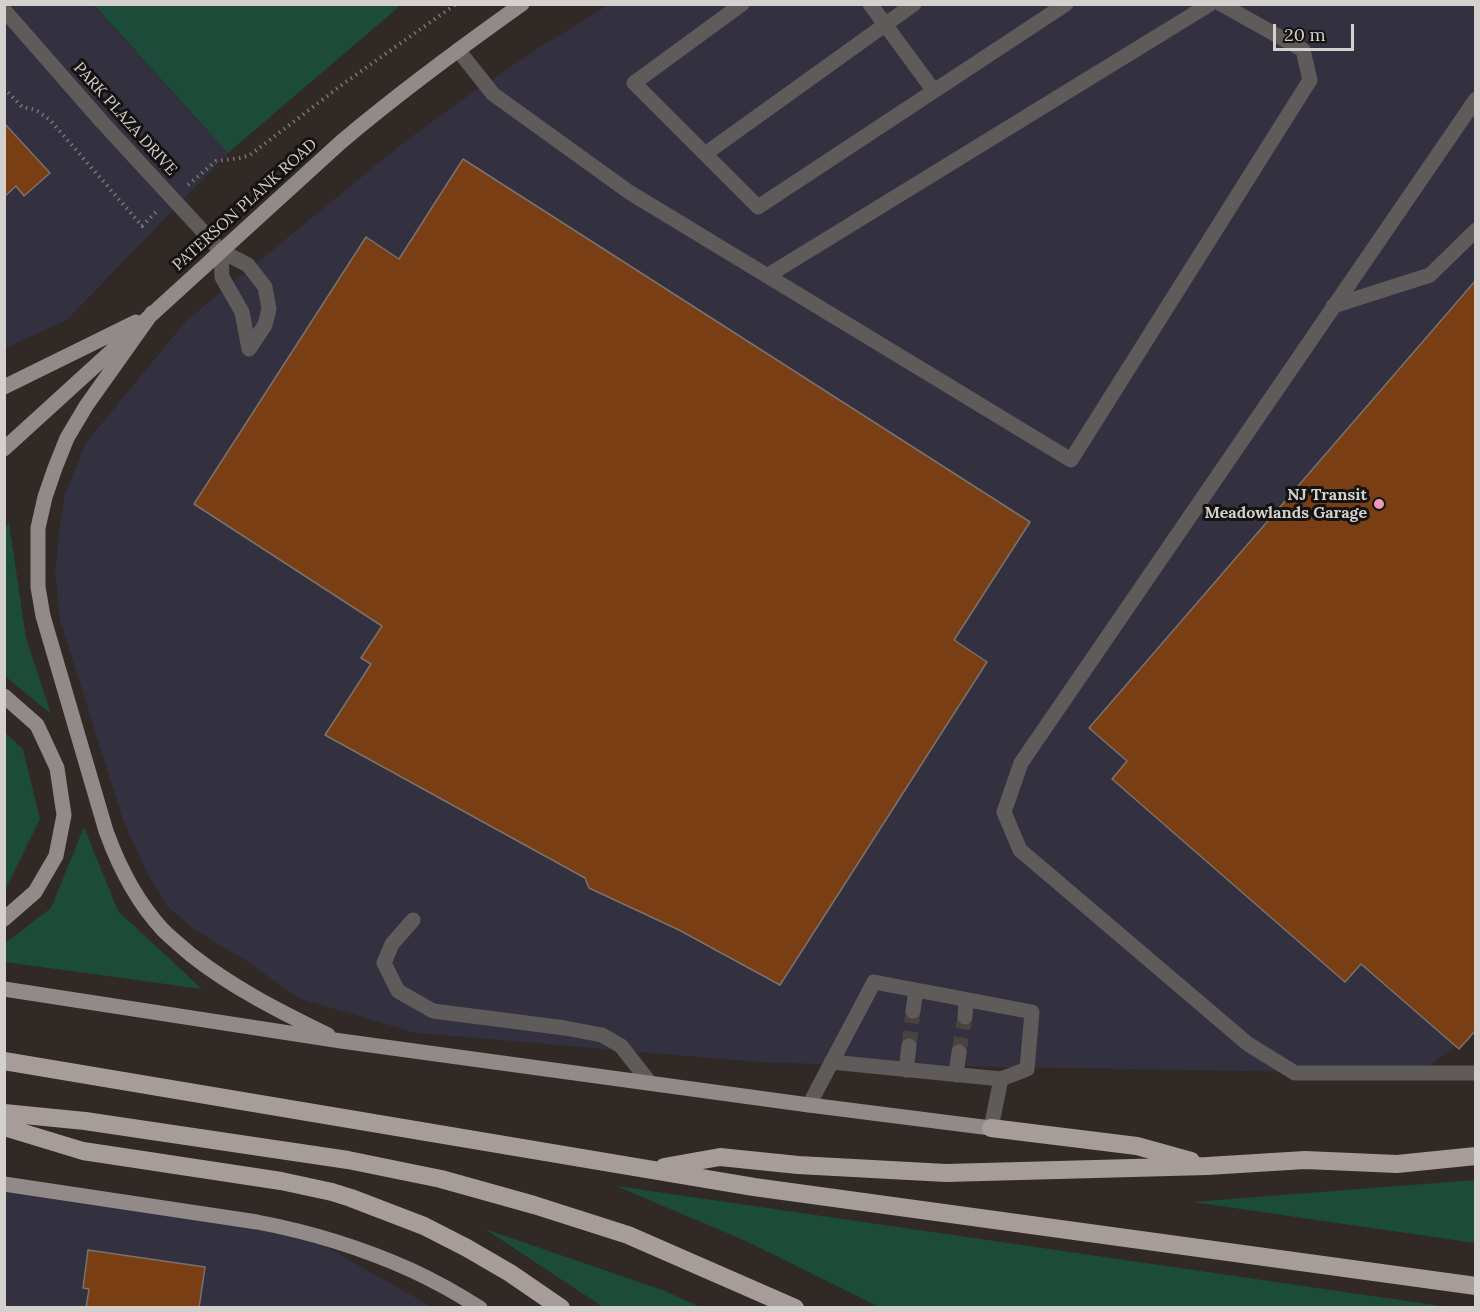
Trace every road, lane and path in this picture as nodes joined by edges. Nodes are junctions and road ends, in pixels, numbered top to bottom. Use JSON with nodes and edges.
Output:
{"nodes":[{"id":1,"x":456,"y":4,"type":"edge"},
{"id":2,"x":522,"y":4,"type":"edge"},
{"id":3,"x":742,"y":4,"type":"edge"},
{"id":4,"x":870,"y":4,"type":"edge"},
{"id":5,"x":914,"y":4,"type":"edge"},
{"id":6,"x":1065,"y":4,"type":"edge"},
{"id":7,"x":1210,"y":4,"type":"edge"},
{"id":8,"x":1221,"y":4,"type":"edge"},
{"id":9,"x":4,"y":10,"type":"edge"},
{"id":10,"x":885,"y":25,"type":"junction"},
{"id":11,"x":458,"y":50,"type":"junction"},
{"id":12,"x":4,"y":88,"type":"edge"},
{"id":13,"x":934,"y":91,"type":"junction"},
{"id":14,"x":1476,"y":99,"type":"edge"},
{"id":15,"x":705,"y":154,"type":"junction"},
{"id":16,"x":172,"y":198,"type":"junction"},
{"id":17,"x":1476,"y":230,"type":"edge"},
{"id":18,"x":221,"y":251,"type":"junction"},
{"id":19,"x":768,"y":276,"type":"junction"},
{"id":20,"x":1333,"y":306,"type":"junction"},
{"id":21,"x":152,"y":313,"type":"junction"},
{"id":22,"x":4,"y":387,"type":"edge"},
{"id":23,"x":4,"y":449,"type":"edge"},
{"id":24,"x":4,"y":696,"type":"edge"},
{"id":25,"x":4,"y":919,"type":"edge"},
{"id":26,"x":413,"y":920,"type":"dead end"},
{"id":27,"x":4,"y":989,"type":"edge"},
{"id":28,"x":916,"y":990,"type":"junction"},
{"id":29,"x":966,"y":1000,"type":"junction"},
{"id":30,"x":913,"y":1011,"type":"tunnel mouth"},
{"id":31,"x":964,"y":1017,"type":"tunnel mouth"},
{"id":32,"x":341,"y":1041,"type":"junction"},
{"id":33,"x":909,"y":1046,"type":"tunnel mouth"},
{"id":34,"x":959,"y":1052,"type":"tunnel mouth"},
{"id":35,"x":4,"y":1061,"type":"edge"},
{"id":36,"x":831,"y":1062,"type":"junction"},
{"id":37,"x":906,"y":1070,"type":"junction"},
{"id":38,"x":1476,"y":1073,"type":"edge"},
{"id":39,"x":956,"y":1075,"type":"junction"},
{"id":40,"x":1001,"y":1080,"type":"junction"},
{"id":41,"x":650,"y":1083,"type":"junction"},
{"id":42,"x":809,"y":1105,"type":"junction"},
{"id":43,"x":4,"y":1113,"type":"edge"},
{"id":44,"x":4,"y":1126,"type":"edge"},
{"id":45,"x":991,"y":1128,"type":"junction"},
{"id":46,"x":1476,"y":1156,"type":"edge"},
{"id":47,"x":1207,"y":1166,"type":"junction"},
{"id":48,"x":651,"y":1169,"type":"junction"},
{"id":49,"x":4,"y":1185,"type":"edge"},
{"id":50,"x":1476,"y":1286,"type":"edge"},
{"id":51,"x":480,"y":1308,"type":"edge"},
{"id":52,"x":561,"y":1308,"type":"edge"},
{"id":53,"x":795,"y":1308,"type":"edge"}],
"edges":[{"from":1,"to":16,"type":"path"},
{"from":2,"to":11,"type":"main road","name":"PATERSON PLANK ROAD"},
{"from":3,"to":15,"type":"street"},
{"from":4,"to":10,"type":"street"},
{"from":5,"to":10,"type":"street"},
{"from":6,"to":13,"type":"street"},
{"from":7,"to":19,"type":"street"},
{"from":8,"to":19,"type":"street"},
{"from":9,"to":16,"type":"street","name":"PARK PLAZA DRIVE"},
{"from":10,"to":13,"type":"street"},
{"from":10,"to":15,"type":"street"},
{"from":11,"to":18,"type":"main road","name":"PATERSON PLANK ROAD"},
{"from":11,"to":19,"type":"street"},
{"from":12,"to":16,"type":"path"},
{"from":13,"to":15,"type":"street"},
{"from":14,"to":20,"type":"street"},
{"from":16,"to":18,"type":"street","name":"PARK PLAZA DRIVE"},
{"from":17,"to":20,"type":"street"},
{"from":18,"to":18,"type":"street","name":"PARK PLAZA DRIVE"},
{"from":18,"to":21,"type":"main road","name":"PATERSON PLANK ROAD"},
{"from":20,"to":38,"type":"street"},
{"from":21,"to":22,"type":"main road"},
{"from":21,"to":23,"type":"main road","name":"PATERSON PLANK ROAD"},
{"from":21,"to":32,"type":"main road"},
{"from":24,"to":25,"type":"main road"},
{"from":26,"to":41,"type":"street"},
{"from":27,"to":32,"type":"main road"},
{"from":28,"to":29,"type":"street"},
{"from":28,"to":30,"type":"street"},
{"from":28,"to":36,"type":"street"},
{"from":29,"to":31,"type":"street"},
{"from":29,"to":40,"type":"street"},
{"from":32,"to":41,"type":"main road"},
{"from":33,"to":37,"type":"street"},
{"from":34,"to":39,"type":"street"},
{"from":35,"to":48,"type":"highway"},
{"from":36,"to":37,"type":"street"},
{"from":36,"to":42,"type":"street"},
{"from":37,"to":39,"type":"street"},
{"from":39,"to":40,"type":"street"},
{"from":40,"to":45,"type":"street"},
{"from":41,"to":42,"type":"main road"},
{"from":42,"to":45,"type":"main road"},
{"from":43,"to":53,"type":"highway"},
{"from":44,"to":52,"type":"highway"},
{"from":45,"to":47,"type":"highway"},
{"from":46,"to":47,"type":"highway"},
{"from":47,"to":48,"type":"highway"},
{"from":48,"to":50,"type":"highway"},
{"from":49,"to":51,"type":"main road"}]}
